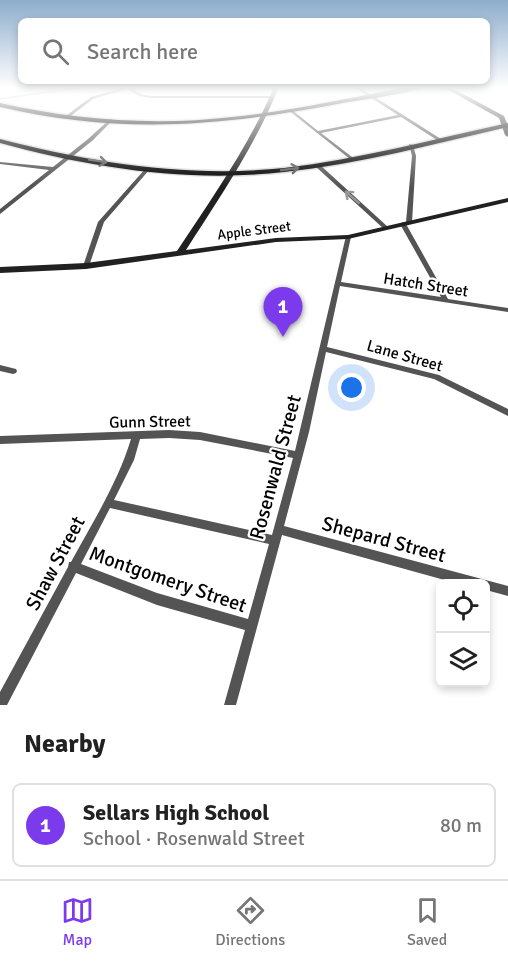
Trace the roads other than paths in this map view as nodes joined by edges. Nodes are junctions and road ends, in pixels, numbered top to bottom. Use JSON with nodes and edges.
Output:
{"nodes":[{"id":1,"x":111,"y":120,"type":"joint"},
{"id":2,"x":218,"y":120,"type":"edge"},
{"id":3,"x":263,"y":120,"type":"edge"},
{"id":4,"x":303,"y":120,"type":"edge"},
{"id":5,"x":381,"y":120,"type":"edge"},
{"id":6,"x":407,"y":120,"type":"edge"},
{"id":7,"x":507,"y":126,"type":"edge"},
{"id":8,"x":318,"y":132,"type":"junction"},
{"id":9,"x":508,"y":135,"type":"edge"},
{"id":10,"x":439,"y":140,"type":"junction"},
{"id":11,"x":0,"y":141,"type":"edge"},
{"id":12,"x":411,"y":145,"type":"junction"},
{"id":13,"x":69,"y":156,"type":"junction"},
{"id":14,"x":350,"y":158,"type":"junction"},
{"id":15,"x":0,"y":163,"type":"edge"},
{"id":16,"x":317,"y":165,"type":"junction"},
{"id":17,"x":53,"y":169,"type":"junction"},
{"id":18,"x":148,"y":169,"type":"junction"},
{"id":19,"x":231,"y":174,"type":"junction"},
{"id":20,"x":508,"y":200,"type":"edge"},
{"id":21,"x":0,"y":212,"type":"edge"},
{"id":22,"x":406,"y":223,"type":"junction"},
{"id":23,"x":387,"y":228,"type":"junction"},
{"id":24,"x":348,"y":237,"type":"junction"},
{"id":25,"x":180,"y":253,"type":"junction"},
{"id":26,"x":86,"y":266,"type":"junction"},
{"id":27,"x":0,"y":270,"type":"edge"},
{"id":28,"x":339,"y":284,"type":"junction"},
{"id":29,"x":446,"y":301,"type":"junction"},
{"id":30,"x":508,"y":310,"type":"edge"},
{"id":31,"x":323,"y":349,"type":"junction"},
{"id":32,"x":0,"y":368,"type":"edge"},
{"id":33,"x":13,"y":371,"type":"dead end"},
{"id":34,"x":508,"y":413,"type":"edge"},
{"id":35,"x":136,"y":435,"type":"junction"},
{"id":36,"x":0,"y":440,"type":"edge"},
{"id":37,"x":298,"y":455,"type":"junction"},
{"id":38,"x":108,"y":503,"type":"junction"},
{"id":39,"x":278,"y":529,"type":"junction"},
{"id":40,"x":274,"y":540,"type":"junction"},
{"id":41,"x":73,"y":566,"type":"junction"},
{"id":42,"x":462,"y":579,"type":"edge"},
{"id":43,"x":490,"y":586,"type":"edge"},
{"id":44,"x":508,"y":591,"type":"edge"},
{"id":45,"x":251,"y":626,"type":"junction"},
{"id":46,"x":0,"y":705,"type":"edge"},
{"id":47,"x":230,"y":705,"type":"edge"}],
"edges":[{"from":1,"to":2,"type":"main road"},
{"from":1,"to":13,"type":"street"},
{"from":3,"to":19,"type":"street"},
{"from":4,"to":8,"type":"street"},
{"from":5,"to":8,"type":"street"},
{"from":6,"to":10,"type":"street"},
{"from":7,"to":9,"type":"street"},
{"from":7,"to":10,"type":"main road"},
{"from":8,"to":14,"type":"street"},
{"from":10,"to":12,"type":"main road"},
{"from":11,"to":13,"type":"main road"},
{"from":12,"to":14,"type":"main road"},
{"from":12,"to":22,"type":"street"},
{"from":13,"to":17,"type":"street"},
{"from":13,"to":18,"type":"main road","one_way":true},
{"from":14,"to":16,"type":"main road"},
{"from":15,"to":17,"type":"street"},
{"from":19,"to":16,"type":"main road","one_way":true},
{"from":23,"to":16,"type":"street","one_way":true},
{"from":17,"to":21,"type":"street"},
{"from":18,"to":19,"type":"main road"},
{"from":18,"to":26,"type":"street"},
{"from":19,"to":25,"type":"street"},
{"from":20,"to":22,"type":"street","name":"Apple Street"},
{"from":22,"to":23,"type":"street","name":"Apple Street"},
{"from":22,"to":29,"type":"street"},
{"from":23,"to":24,"type":"street","name":"Apple Street"},
{"from":24,"to":25,"type":"street","name":"Apple Street"},
{"from":24,"to":28,"type":"street","name":"Rosenwald Street"},
{"from":25,"to":26,"type":"street","name":"Apple Street"},
{"from":26,"to":27,"type":"street","name":"Apple Street"},
{"from":28,"to":29,"type":"street","name":"Hatch Street"},
{"from":28,"to":31,"type":"street","name":"Rosenwald Street"},
{"from":29,"to":30,"type":"street","name":"Hatch Street"},
{"from":31,"to":34,"type":"street","name":"Lane Street"},
{"from":31,"to":37,"type":"street","name":"Rosenwald Street"},
{"from":32,"to":33,"type":"street"},
{"from":35,"to":36,"type":"street","name":"Gunn Street"},
{"from":35,"to":37,"type":"street","name":"Gunn Street"},
{"from":35,"to":38,"type":"street","name":"Shaw Street"},
{"from":37,"to":39,"type":"street","name":"Rosenwald Street"},
{"from":38,"to":40,"type":"street"},
{"from":38,"to":41,"type":"street","name":"Shaw Street"},
{"from":39,"to":40,"type":"street","name":"Rosenwald Street"},
{"from":39,"to":42,"type":"street","name":"Shepard Street"},
{"from":40,"to":45,"type":"street","name":"Rosenwald Street"},
{"from":41,"to":45,"type":"street","name":"Montgomery Street"},
{"from":41,"to":46,"type":"street","name":"Shaw Street"},
{"from":43,"to":44,"type":"street"},
{"from":45,"to":47,"type":"street","name":"Rosenwald Street"}]}
